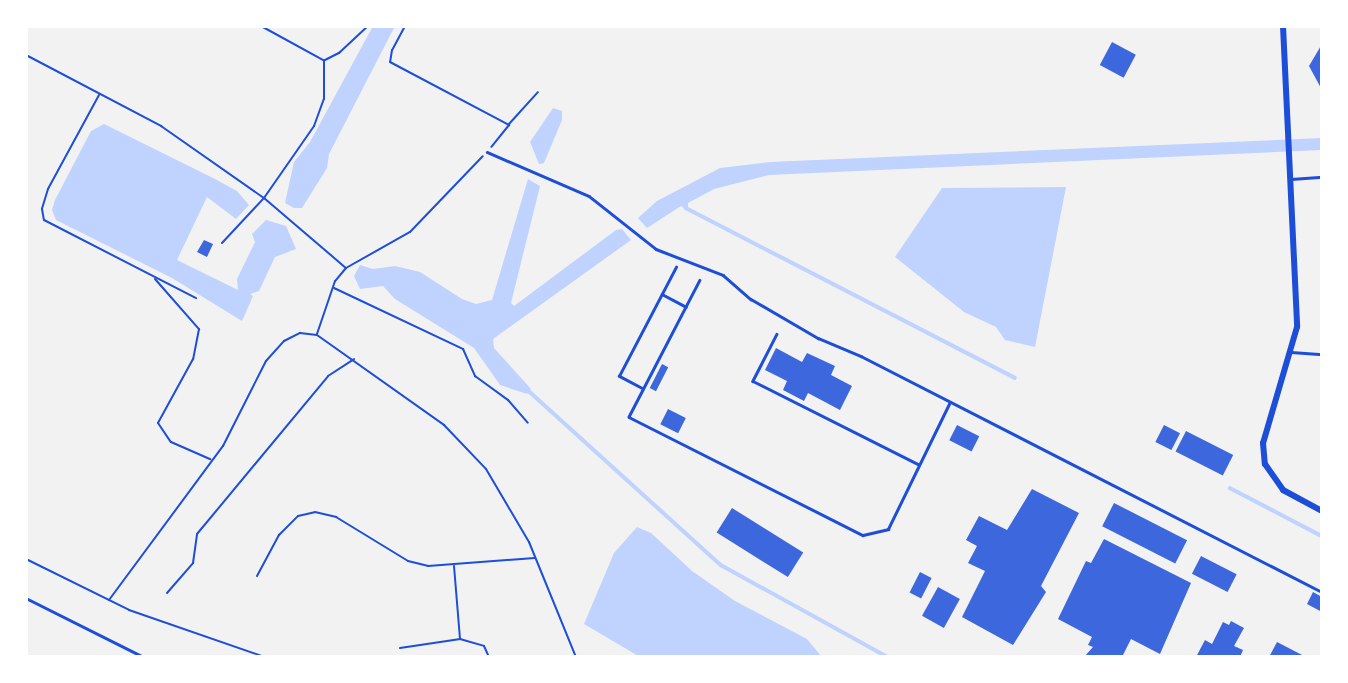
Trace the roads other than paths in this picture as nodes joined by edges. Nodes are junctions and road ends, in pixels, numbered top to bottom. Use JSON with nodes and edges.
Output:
{"nodes":[{"id":1,"x":1283,"y":26,"type":"edge"},
{"id":2,"x":487,"y":152,"type":"road end"},
{"id":3,"x":1322,"y":177,"type":"edge"},
{"id":4,"x":1291,"y":179,"type":"junction"},
{"id":5,"x":1322,"y":218,"type":"edge"},
{"id":6,"x":1322,"y":225,"type":"edge"},
{"id":7,"x":676,"y":267,"type":"dead end"},
{"id":8,"x":700,"y":280,"type":"dead end"},
{"id":9,"x":662,"y":294,"type":"junction"},
{"id":10,"x":686,"y":307,"type":"junction"},
{"id":11,"x":777,"y":334,"type":"dead end"},
{"id":12,"x":1291,"y":352,"type":"junction"},
{"id":13,"x":1322,"y":354,"type":"edge"},
{"id":14,"x":643,"y":388,"type":"junction"},
{"id":15,"x":949,"y":404,"type":"junction"},
{"id":16,"x":918,"y":464,"type":"junction"},
{"id":17,"x":1322,"y":512,"type":"edge"},
{"id":18,"x":1322,"y":592,"type":"edge"},
{"id":19,"x":26,"y":598,"type":"edge"},
{"id":20,"x":144,"y":657,"type":"edge"}],
"edges":[{"from":1,"to":4,"type":"street"},
{"from":2,"to":15,"type":"lane"},
{"from":3,"to":4,"type":"lane"},
{"from":4,"to":12,"type":"street"},
{"from":5,"to":6,"type":"lane"},
{"from":7,"to":9,"type":"lane"},
{"from":8,"to":10,"type":"lane"},
{"from":9,"to":10,"type":"lane"},
{"from":9,"to":14,"type":"lane"},
{"from":10,"to":14,"type":"lane"},
{"from":11,"to":16,"type":"lane"},
{"from":12,"to":13,"type":"lane"},
{"from":12,"to":17,"type":"street"},
{"from":14,"to":16,"type":"lane"},
{"from":15,"to":16,"type":"lane"},
{"from":15,"to":18,"type":"lane"},
{"from":19,"to":20,"type":"lane"}]}
